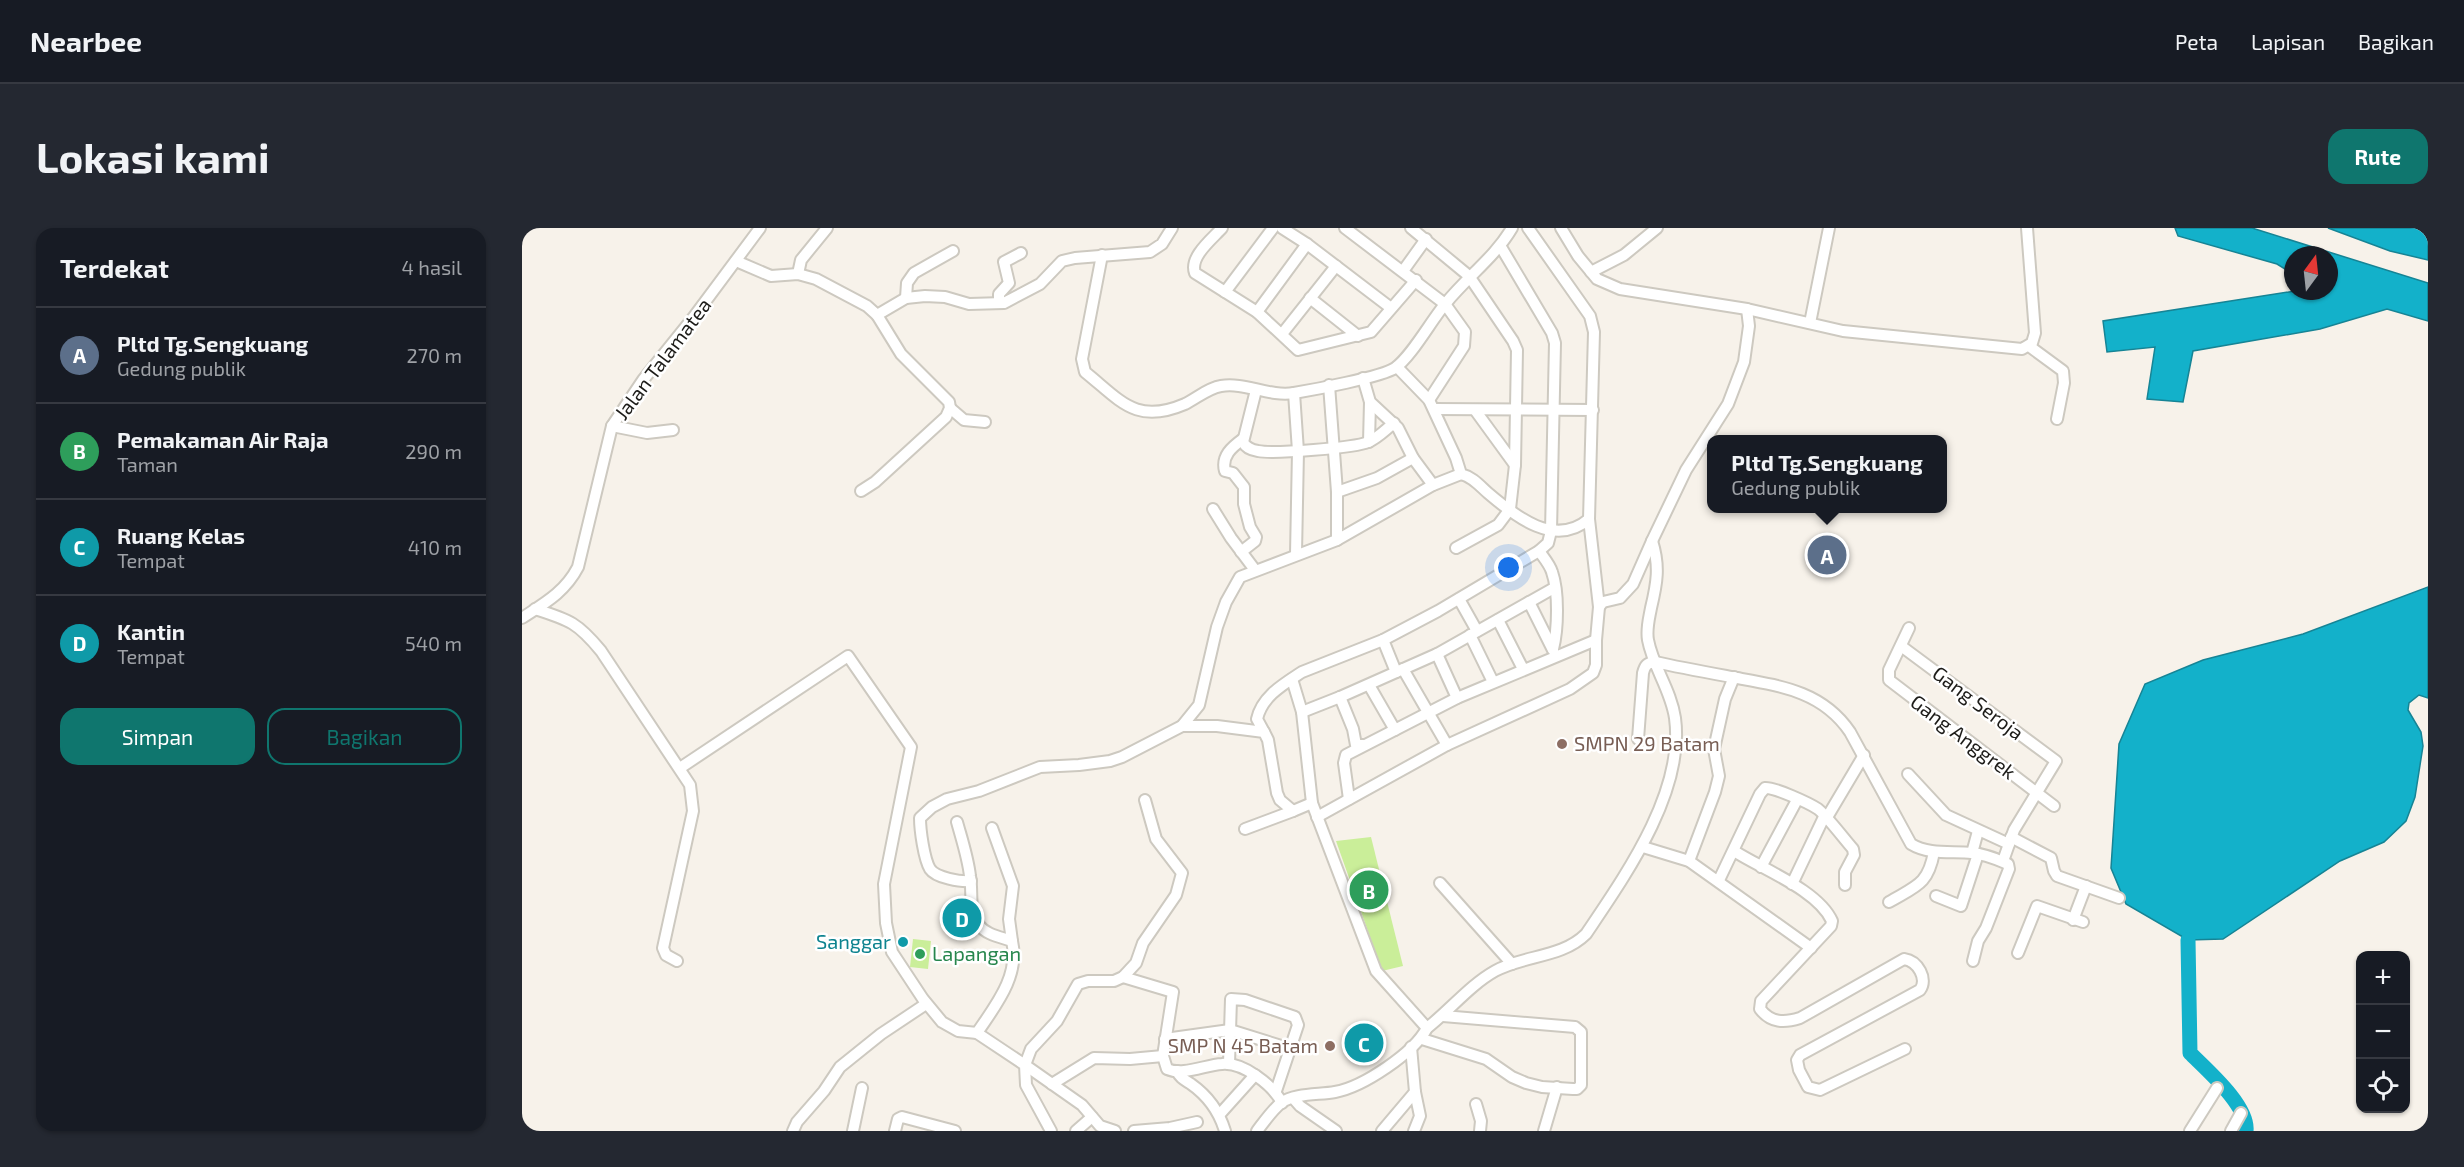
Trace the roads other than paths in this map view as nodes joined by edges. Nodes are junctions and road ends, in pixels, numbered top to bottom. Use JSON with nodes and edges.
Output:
{"nodes":[{"id":1,"x":760,"y":228,"type":"edge"},
{"id":2,"x":827,"y":228,"type":"edge"},
{"id":3,"x":1172,"y":228,"type":"edge"},
{"id":4,"x":1222,"y":228,"type":"edge"},
{"id":5,"x":1273,"y":228,"type":"edge"},
{"id":6,"x":1282,"y":228,"type":"edge"},
{"id":7,"x":1346,"y":228,"type":"edge"},
{"id":8,"x":1411,"y":228,"type":"edge"},
{"id":9,"x":1512,"y":228,"type":"edge"},
{"id":10,"x":1528,"y":228,"type":"edge"},
{"id":11,"x":1561,"y":228,"type":"edge"},
{"id":12,"x":1657,"y":228,"type":"edge"},
{"id":13,"x":1829,"y":228,"type":"edge"},
{"id":14,"x":2027,"y":228,"type":"edge"},
{"id":15,"x":1426,"y":239,"type":"junction"},
{"id":16,"x":1307,"y":244,"type":"junction"},
{"id":17,"x":1501,"y":247,"type":"junction"},
{"id":18,"x":953,"y":251,"type":"dead end"},
{"id":19,"x":1021,"y":253,"type":"dead end"},
{"id":20,"x":1102,"y":255,"type":"junction"},
{"id":21,"x":736,"y":261,"type":"junction"},
{"id":22,"x":1336,"y":266,"type":"junction"},
{"id":23,"x":1403,"y":271,"type":"junction"},
{"id":24,"x":1591,"y":272,"type":"junction"},
{"id":25,"x":798,"y":274,"type":"junction"},
{"id":26,"x":1469,"y":276,"type":"junction"},
{"id":27,"x":1416,"y":280,"type":"junction"},
{"id":28,"x":1225,"y":292,"type":"junction"},
{"id":29,"x":906,"y":298,"type":"junction"},
{"id":30,"x":1310,"y":298,"type":"junction"},
{"id":31,"x":999,"y":302,"type":"junction"},
{"id":32,"x":1444,"y":304,"type":"junction"},
{"id":33,"x":1390,"y":308,"type":"junction"},
{"id":34,"x":1747,"y":309,"type":"junction"},
{"id":35,"x":1257,"y":312,"type":"junction"},
{"id":36,"x":877,"y":315,"type":"junction"},
{"id":37,"x":1810,"y":323,"type":"junction"},
{"id":38,"x":1282,"y":334,"type":"junction"},
{"id":39,"x":1358,"y":336,"type":"junction"},
{"id":40,"x":2029,"y":346,"type":"junction"},
{"id":41,"x":1397,"y":367,"type":"junction"},
{"id":42,"x":1363,"y":378,"type":"junction"},
{"id":43,"x":1329,"y":385,"type":"junction"},
{"id":44,"x":1256,"y":390,"type":"junction"},
{"id":45,"x":1294,"y":393,"type":"junction"},
{"id":46,"x":1370,"y":402,"type":"junction"},
{"id":47,"x":1432,"y":404,"type":"junction"},
{"id":48,"x":950,"y":408,"type":"junction"},
{"id":49,"x":1516,"y":409,"type":"junction"},
{"id":50,"x":1553,"y":409,"type":"junction"},
{"id":51,"x":1474,"y":410,"type":"junction"},
{"id":52,"x":1593,"y":410,"type":"junction"},
{"id":53,"x":2057,"y":419,"type":"dead end"},
{"id":54,"x":985,"y":422,"type":"dead end"},
{"id":55,"x":1394,"y":423,"type":"junction"},
{"id":56,"x":612,"y":426,"type":"junction"},
{"id":57,"x":673,"y":430,"type":"dead end"},
{"id":58,"x":1708,"y":435,"type":"edge"},
{"id":59,"x":1707,"y":437,"type":"edge"},
{"id":60,"x":1243,"y":439,"type":"junction"},
{"id":61,"x":1369,"y":442,"type":"junction"},
{"id":62,"x":1333,"y":446,"type":"junction"},
{"id":63,"x":1298,"y":451,"type":"junction"},
{"id":64,"x":1413,"y":458,"type":"junction"},
{"id":65,"x":1515,"y":465,"type":"junction"},
{"id":66,"x":1461,"y":474,"type":"junction"},
{"id":67,"x":1433,"y":486,"type":"junction"},
{"id":68,"x":861,"y":490,"type":"dead end"},
{"id":69,"x":1337,"y":492,"type":"junction"},
{"id":70,"x":1213,"y":509,"type":"dead end"},
{"id":71,"x":1510,"y":509,"type":"junction"},
{"id":72,"x":1589,"y":519,"type":"junction"},
{"id":73,"x":1551,"y":531,"type":"junction"},
{"id":74,"x":1337,"y":540,"type":"junction"},
{"id":75,"x":1652,"y":541,"type":"junction"},
{"id":76,"x":1456,"y":548,"type":"dead end"},
{"id":77,"x":1539,"y":551,"type":"junction"},
{"id":78,"x":1241,"y":552,"type":"junction"},
{"id":79,"x":1296,"y":554,"type":"junction"},
{"id":80,"x":1255,"y":570,"type":"junction"},
{"id":81,"x":1554,"y":588,"type":"junction"},
{"id":82,"x":1459,"y":599,"type":"junction"},
{"id":83,"x":1529,"y":602,"type":"junction"},
{"id":84,"x":1599,"y":607,"type":"junction"},
{"id":85,"x":535,"y":609,"type":"junction"},
{"id":86,"x":522,"y":618,"type":"edge"},
{"id":87,"x":1498,"y":620,"type":"junction"},
{"id":88,"x":1909,"y":628,"type":"dead end"},
{"id":89,"x":1473,"y":634,"type":"junction"},
{"id":90,"x":1383,"y":640,"type":"junction"},
{"id":91,"x":1596,"y":640,"type":"junction"},
{"id":92,"x":1900,"y":646,"type":"junction"},
{"id":93,"x":1555,"y":652,"type":"junction"},
{"id":94,"x":1437,"y":654,"type":"junction"},
{"id":95,"x":1655,"y":662,"type":"junction"},
{"id":96,"x":1523,"y":669,"type":"junction"},
{"id":97,"x":1400,"y":671,"type":"junction"},
{"id":98,"x":1734,"y":677,"type":"junction"},
{"id":99,"x":1292,"y":679,"type":"junction"},
{"id":100,"x":1493,"y":682,"type":"junction"},
{"id":101,"x":1369,"y":685,"type":"junction"},
{"id":102,"x":1340,"y":698,"type":"junction"},
{"id":103,"x":1457,"y":698,"type":"junction"},
{"id":104,"x":1302,"y":712,"type":"junction"},
{"id":105,"x":1427,"y":714,"type":"junction"},
{"id":106,"x":1182,"y":726,"type":"junction"},
{"id":107,"x":1395,"y":730,"type":"junction"},
{"id":108,"x":1264,"y":732,"type":"junction"},
{"id":109,"x":1638,"y":739,"type":"dead end"},
{"id":110,"x":1363,"y":745,"type":"junction"},
{"id":111,"x":1446,"y":745,"type":"junction"},
{"id":112,"x":1864,"y":755,"type":"junction"},
{"id":113,"x":680,"y":768,"type":"junction"},
{"id":114,"x":1908,"y":774,"type":"dead end"},
{"id":115,"x":2037,"y":793,"type":"junction"},
{"id":116,"x":1349,"y":799,"type":"junction"},
{"id":117,"x":1145,"y":800,"type":"dead end"},
{"id":118,"x":1797,"y":800,"type":"junction"},
{"id":119,"x":1312,"y":804,"type":"junction"},
{"id":120,"x":2054,"y":806,"type":"dead end"},
{"id":121,"x":1293,"y":811,"type":"junction"},
{"id":122,"x":1317,"y":817,"type":"junction"},
{"id":123,"x":1825,"y":818,"type":"junction"},
{"id":124,"x":957,"y":822,"type":"dead end"},
{"id":125,"x":992,"y":828,"type":"dead end"},
{"id":126,"x":1245,"y":829,"type":"dead end"},
{"id":127,"x":1978,"y":831,"type":"junction"},
{"id":128,"x":2010,"y":841,"type":"junction"},
{"id":129,"x":1643,"y":846,"type":"junction"},
{"id":130,"x":1734,"y":851,"type":"junction"},
{"id":131,"x":1934,"y":852,"type":"junction"},
{"id":132,"x":1975,"y":853,"type":"junction"},
{"id":133,"x":1689,"y":861,"type":"junction"},
{"id":134,"x":2003,"y":861,"type":"junction"},
{"id":135,"x":1761,"y":867,"type":"junction"},
{"id":136,"x":1719,"y":880,"type":"junction"},
{"id":137,"x":971,"y":881,"type":"junction"},
{"id":138,"x":1440,"y":883,"type":"dead end"},
{"id":139,"x":1792,"y":884,"type":"junction"},
{"id":140,"x":1845,"y":885,"type":"dead end"},
{"id":141,"x":2086,"y":886,"type":"junction"},
{"id":142,"x":1936,"y":896,"type":"dead end"},
{"id":143,"x":2120,"y":898,"type":"dead end"},
{"id":144,"x":1889,"y":902,"type":"dead end"},
{"id":145,"x":1012,"y":942,"type":"junction"},
{"id":146,"x":1811,"y":948,"type":"junction"},
{"id":147,"x":2018,"y":953,"type":"dead end"},
{"id":148,"x":677,"y":961,"type":"dead end"},
{"id":149,"x":1973,"y":961,"type":"dead end"},
{"id":150,"x":1512,"y":964,"type":"junction"},
{"id":151,"x":1123,"y":977,"type":"junction"},
{"id":152,"x":926,"y":1004,"type":"junction"},
{"id":153,"x":1443,"y":1016,"type":"junction"},
{"id":154,"x":1427,"y":1028,"type":"junction"},
{"id":155,"x":1230,"y":1030,"type":"junction"},
{"id":156,"x":977,"y":1033,"type":"junction"},
{"id":157,"x":1165,"y":1039,"type":"junction"},
{"id":158,"x":1422,"y":1039,"type":"junction"},
{"id":159,"x":1411,"y":1047,"type":"junction"},
{"id":160,"x":1291,"y":1049,"type":"junction"},
{"id":161,"x":1905,"y":1049,"type":"dead end"},
{"id":162,"x":1163,"y":1056,"type":"junction"},
{"id":163,"x":1228,"y":1064,"type":"junction"},
{"id":164,"x":1025,"y":1065,"type":"junction"},
{"id":165,"x":1177,"y":1071,"type":"junction"},
{"id":166,"x":1255,"y":1076,"type":"junction"},
{"id":167,"x":1052,"y":1084,"type":"junction"},
{"id":168,"x":1557,"y":1087,"type":"junction"},
{"id":169,"x":862,"y":1088,"type":"dead end"},
{"id":170,"x":2217,"y":1088,"type":"dead end"},
{"id":171,"x":1276,"y":1091,"type":"junction"},
{"id":172,"x":1415,"y":1092,"type":"junction"},
{"id":173,"x":1293,"y":1098,"type":"junction"},
{"id":174,"x":1282,"y":1103,"type":"junction"},
{"id":175,"x":1476,"y":1104,"type":"dead end"},
{"id":176,"x":2241,"y":1113,"type":"dead end"},
{"id":177,"x":1220,"y":1114,"type":"junction"},
{"id":178,"x":1092,"y":1118,"type":"junction"},
{"id":179,"x":1197,"y":1122,"type":"dead end"},
{"id":180,"x":1262,"y":1130,"type":"edge"},
{"id":181,"x":793,"y":1131,"type":"edge"},
{"id":182,"x":853,"y":1131,"type":"edge"},
{"id":183,"x":895,"y":1131,"type":"edge"},
{"id":184,"x":955,"y":1131,"type":"edge"},
{"id":185,"x":1051,"y":1131,"type":"edge"},
{"id":186,"x":1076,"y":1131,"type":"edge"},
{"id":187,"x":1115,"y":1131,"type":"edge"},
{"id":188,"x":1134,"y":1131,"type":"edge"},
{"id":189,"x":1140,"y":1131,"type":"edge"},
{"id":190,"x":1225,"y":1131,"type":"edge"},
{"id":191,"x":1336,"y":1131,"type":"edge"},
{"id":192,"x":1382,"y":1131,"type":"edge"},
{"id":193,"x":1414,"y":1131,"type":"edge"},
{"id":194,"x":1480,"y":1131,"type":"edge"},
{"id":195,"x":1544,"y":1131,"type":"edge"},
{"id":196,"x":2190,"y":1131,"type":"edge"},
{"id":197,"x":2230,"y":1131,"type":"edge"}],
"edges":[{"from":1,"to":21,"type":"street","name":"Jalan Talamatea"},
{"from":2,"to":25,"type":"street"},
{"from":3,"to":20,"type":"street"},
{"from":4,"to":28,"type":"street"},
{"from":5,"to":28,"type":"street"},
{"from":6,"to":16,"type":"street"},
{"from":7,"to":23,"type":"street"},
{"from":8,"to":15,"type":"street"},
{"from":9,"to":17,"type":"street"},
{"from":10,"to":52,"type":"street"},
{"from":11,"to":24,"type":"street"},
{"from":12,"to":24,"type":"street"},
{"from":13,"to":37,"type":"street"},
{"from":14,"to":40,"type":"street"},
{"from":15,"to":23,"type":"street"},
{"from":15,"to":26,"type":"street"},
{"from":16,"to":22,"type":"street"},
{"from":16,"to":35,"type":"street"},
{"from":17,"to":26,"type":"street"},
{"from":17,"to":50,"type":"street"},
{"from":18,"to":29,"type":"street"},
{"from":19,"to":31,"type":"street"},
{"from":20,"to":31,"type":"street"},
{"from":20,"to":44,"type":"street"},
{"from":21,"to":25,"type":"street"},
{"from":21,"to":56,"type":"street","name":"Jalan Talamatea"},
{"from":22,"to":30,"type":"street"},
{"from":22,"to":33,"type":"street"},
{"from":23,"to":27,"type":"street"},
{"from":24,"to":34,"type":"street"},
{"from":25,"to":36,"type":"street"},
{"from":26,"to":32,"type":"street"},
{"from":26,"to":49,"type":"street"},
{"from":27,"to":32,"type":"street"},
{"from":27,"to":33,"type":"street"},
{"from":28,"to":35,"type":"street"},
{"from":29,"to":31,"type":"street"},
{"from":29,"to":36,"type":"street"},
{"from":30,"to":38,"type":"street"},
{"from":30,"to":39,"type":"street"},
{"from":32,"to":41,"type":"street"},
{"from":32,"to":47,"type":"street"},
{"from":33,"to":39,"type":"street"},
{"from":34,"to":37,"type":"street"},
{"from":34,"to":58,"type":"street"},
{"from":35,"to":38,"type":"street"},
{"from":36,"to":48,"type":"street"},
{"from":37,"to":40,"type":"street"},
{"from":38,"to":39,"type":"street"},
{"from":40,"to":53,"type":"street"},
{"from":41,"to":42,"type":"street"},
{"from":41,"to":47,"type":"street"},
{"from":42,"to":43,"type":"street"},
{"from":42,"to":46,"type":"street"},
{"from":43,"to":45,"type":"street"},
{"from":43,"to":62,"type":"street"},
{"from":44,"to":45,"type":"street"},
{"from":44,"to":60,"type":"street"},
{"from":45,"to":63,"type":"street"},
{"from":46,"to":55,"type":"street"},
{"from":46,"to":61,"type":"street"},
{"from":47,"to":51,"type":"street"},
{"from":47,"to":66,"type":"street"},
{"from":48,"to":54,"type":"street"},
{"from":48,"to":68,"type":"street"},
{"from":49,"to":50,"type":"street"},
{"from":49,"to":51,"type":"street"},
{"from":49,"to":65,"type":"street"},
{"from":50,"to":52,"type":"street"},
{"from":50,"to":73,"type":"street"},
{"from":51,"to":65,"type":"street"},
{"from":52,"to":72,"type":"street"},
{"from":55,"to":61,"type":"street"},
{"from":55,"to":64,"type":"street"},
{"from":56,"to":57,"type":"street"},
{"from":56,"to":85,"type":"street","name":"Jalan Talamatea"},
{"from":59,"to":75,"type":"street"},
{"from":60,"to":63,"type":"street"},
{"from":60,"to":78,"type":"street"},
{"from":61,"to":62,"type":"street"},
{"from":62,"to":63,"type":"street"},
{"from":62,"to":69,"type":"street"},
{"from":63,"to":79,"type":"street"},
{"from":64,"to":67,"type":"street"},
{"from":64,"to":69,"type":"street"},
{"from":65,"to":71,"type":"street"},
{"from":66,"to":67,"type":"street"},
{"from":66,"to":71,"type":"street"},
{"from":67,"to":74,"type":"street"},
{"from":69,"to":74,"type":"street"},
{"from":70,"to":78,"type":"street"},
{"from":71,"to":73,"type":"street"},
{"from":71,"to":76,"type":"street"},
{"from":72,"to":73,"type":"street"},
{"from":72,"to":84,"type":"street"},
{"from":73,"to":77,"type":"street"},
{"from":74,"to":79,"type":"street"},
{"from":75,"to":84,"type":"street"},
{"from":75,"to":95,"type":"street"},
{"from":77,"to":81,"type":"street"},
{"from":77,"to":82,"type":"street"},
{"from":78,"to":80,"type":"street"},
{"from":79,"to":80,"type":"street"},
{"from":80,"to":106,"type":"street"},
{"from":81,"to":83,"type":"street"},
{"from":81,"to":93,"type":"street"},
{"from":82,"to":89,"type":"street"},
{"from":82,"to":90,"type":"street"},
{"from":83,"to":87,"type":"street"},
{"from":83,"to":93,"type":"street"},
{"from":84,"to":91,"type":"street"},
{"from":85,"to":86,"type":"street","name":"Jalan Talamatea"},
{"from":85,"to":113,"type":"street"},
{"from":87,"to":89,"type":"street"},
{"from":87,"to":96,"type":"street"},
{"from":88,"to":92,"type":"street"},
{"from":89,"to":94,"type":"street"},
{"from":89,"to":100,"type":"street"},
{"from":90,"to":97,"type":"street"},
{"from":90,"to":99,"type":"street"},
{"from":91,"to":93,"type":"street"},
{"from":91,"to":111,"type":"street"},
{"from":92,"to":115,"type":"street","name":"Gang Anggrek"},
{"from":92,"to":115,"type":"street","name":"Gang Seroja"},
{"from":93,"to":96,"type":"street"},
{"from":94,"to":97,"type":"street"},
{"from":94,"to":103,"type":"street"},
{"from":95,"to":98,"type":"street"},
{"from":95,"to":109,"type":"street"},
{"from":95,"to":129,"type":"street"},
{"from":96,"to":100,"type":"street"},
{"from":97,"to":101,"type":"street"},
{"from":97,"to":105,"type":"street"},
{"from":98,"to":112,"type":"street"},
{"from":98,"to":133,"type":"street"},
{"from":99,"to":104,"type":"street"},
{"from":99,"to":108,"type":"street"},
{"from":100,"to":103,"type":"street"},
{"from":101,"to":102,"type":"street"},
{"from":101,"to":107,"type":"street"},
{"from":102,"to":104,"type":"street"},
{"from":102,"to":110,"type":"street"},
{"from":103,"to":105,"type":"street"},
{"from":104,"to":119,"type":"street"},
{"from":105,"to":107,"type":"street"},
{"from":105,"to":111,"type":"street"},
{"from":106,"to":108,"type":"street"},
{"from":106,"to":137,"type":"street"},
{"from":107,"to":110,"type":"street"},
{"from":108,"to":121,"type":"street"},
{"from":110,"to":116,"type":"street"},
{"from":111,"to":116,"type":"street"},
{"from":112,"to":123,"type":"street"},
{"from":112,"to":131,"type":"street"},
{"from":113,"to":148,"type":"street"},
{"from":113,"to":152,"type":"street"},
{"from":114,"to":127,"type":"street"},
{"from":115,"to":120,"type":"street","name":"Gang Anggrek"},
{"from":115,"to":128,"type":"street"},
{"from":116,"to":122,"type":"street"},
{"from":117,"to":151,"type":"street"},
{"from":118,"to":123,"type":"street"},
{"from":118,"to":130,"type":"street"},
{"from":118,"to":135,"type":"street"},
{"from":119,"to":121,"type":"street"},
{"from":119,"to":122,"type":"street"},
{"from":121,"to":126,"type":"street"},
{"from":122,"to":154,"type":"street"},
{"from":123,"to":139,"type":"street"},
{"from":123,"to":140,"type":"street"},
{"from":124,"to":137,"type":"street"},
{"from":125,"to":145,"type":"street"},
{"from":127,"to":128,"type":"street"},
{"from":127,"to":132,"type":"street"},
{"from":128,"to":134,"type":"street"},
{"from":128,"to":141,"type":"street"},
{"from":129,"to":133,"type":"street"},
{"from":129,"to":150,"type":"street"},
{"from":130,"to":135,"type":"street"},
{"from":130,"to":136,"type":"street"},
{"from":131,"to":132,"type":"street"},
{"from":131,"to":144,"type":"street"},
{"from":132,"to":134,"type":"street"},
{"from":132,"to":142,"type":"street"},
{"from":133,"to":136,"type":"street"},
{"from":134,"to":149,"type":"street"},
{"from":135,"to":139,"type":"street"},
{"from":136,"to":146,"type":"street"},
{"from":137,"to":145,"type":"street"},
{"from":138,"to":150,"type":"street"},
{"from":139,"to":146,"type":"street"},
{"from":141,"to":143,"type":"street"},
{"from":141,"to":147,"type":"street"},
{"from":145,"to":156,"type":"street"},
{"from":146,"to":161,"type":"street"},
{"from":150,"to":153,"type":"street"},
{"from":151,"to":157,"type":"street"},
{"from":151,"to":164,"type":"street"},
{"from":152,"to":156,"type":"street"},
{"from":152,"to":181,"type":"street"},
{"from":153,"to":154,"type":"street"},
{"from":153,"to":168,"type":"street"},
{"from":154,"to":158,"type":"street"},
{"from":155,"to":157,"type":"street"},
{"from":155,"to":160,"type":"street"},
{"from":155,"to":160,"type":"street"},
{"from":155,"to":163,"type":"street"},
{"from":156,"to":164,"type":"street"},
{"from":157,"to":162,"type":"street"},
{"from":158,"to":159,"type":"street"},
{"from":158,"to":168,"type":"street"},
{"from":159,"to":172,"type":"street"},
{"from":159,"to":173,"type":"street"},
{"from":160,"to":171,"type":"street"},
{"from":162,"to":165,"type":"street"},
{"from":162,"to":167,"type":"street"},
{"from":163,"to":165,"type":"street"},
{"from":163,"to":166,"type":"street"},
{"from":164,"to":167,"type":"street"},
{"from":164,"to":185,"type":"street"},
{"from":165,"to":177,"type":"street"},
{"from":166,"to":171,"type":"street"},
{"from":166,"to":177,"type":"street"},
{"from":167,"to":178,"type":"street"},
{"from":168,"to":195,"type":"street"},
{"from":169,"to":182,"type":"street"},
{"from":170,"to":196,"type":"street"},
{"from":171,"to":174,"type":"street"},
{"from":172,"to":192,"type":"street"},
{"from":172,"to":193,"type":"street"},
{"from":173,"to":174,"type":"street"},
{"from":173,"to":191,"type":"street"},
{"from":174,"to":180,"type":"street"},
{"from":175,"to":194,"type":"street"},
{"from":176,"to":197,"type":"street"},
{"from":177,"to":190,"type":"street"},
{"from":178,"to":186,"type":"street"},
{"from":178,"to":187,"type":"street"},
{"from":179,"to":189,"type":"street"},
{"from":183,"to":184,"type":"street"},
{"from":188,"to":189,"type":"street"}]}
